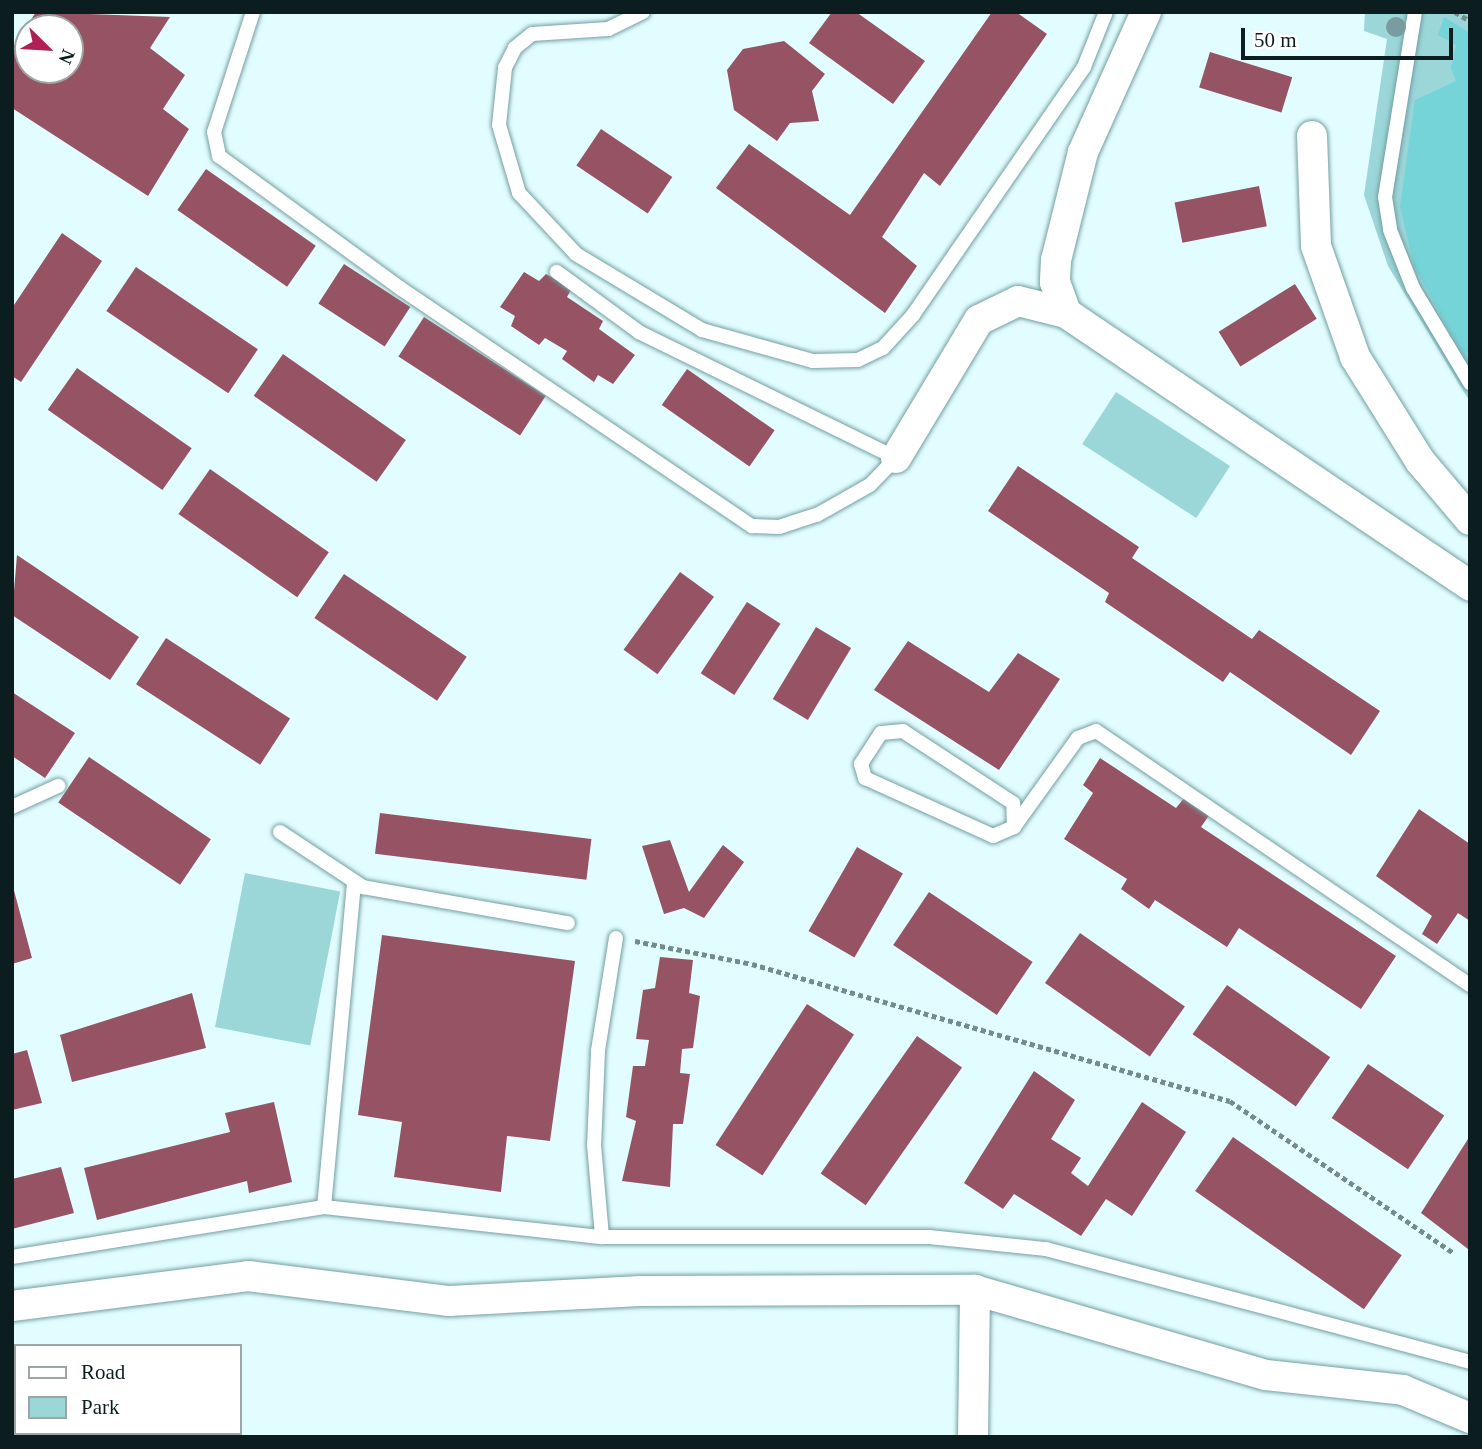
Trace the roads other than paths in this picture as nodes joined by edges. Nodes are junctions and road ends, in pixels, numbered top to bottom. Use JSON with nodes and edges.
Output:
{"nodes":[{"id":1,"x":253,"y":12,"type":"edge"},
{"id":2,"x":643,"y":12,"type":"edge"},
{"id":3,"x":1106,"y":12,"type":"edge"},
{"id":4,"x":1146,"y":12,"type":"edge"},
{"id":5,"x":1415,"y":12,"type":"edge"},
{"id":6,"x":1312,"y":136,"type":"dead end"},
{"id":7,"x":557,"y":272,"type":"dead end"},
{"id":8,"x":1066,"y":313,"type":"junction"},
{"id":9,"x":1470,"y":383,"type":"edge"},
{"id":10,"x":896,"y":458,"type":"junction"},
{"id":11,"x":1470,"y":520,"type":"edge"},
{"id":12,"x":1470,"y":586,"type":"edge"},
{"id":13,"x":58,"y":786,"type":"dead end"},
{"id":14,"x":12,"y":807,"type":"edge"},
{"id":15,"x":1014,"y":827,"type":"junction"},
{"id":16,"x":280,"y":832,"type":"dead end"},
{"id":17,"x":354,"y":882,"type":"junction"},
{"id":18,"x":568,"y":923,"type":"dead end"},
{"id":19,"x":616,"y":938,"type":"road end"},
{"id":20,"x":1470,"y":985,"type":"edge"},
{"id":21,"x":324,"y":1207,"type":"junction"},
{"id":22,"x":602,"y":1237,"type":"junction"},
{"id":23,"x":12,"y":1256,"type":"edge"},
{"id":24,"x":975,"y":1290,"type":"junction"},
{"id":25,"x":12,"y":1306,"type":"edge"},
{"id":26,"x":1470,"y":1362,"type":"edge"},
{"id":27,"x":1470,"y":1418,"type":"edge"},
{"id":28,"x":974,"y":1437,"type":"edge"}],
"edges":[{"from":1,"to":10,"type":"lane"},
{"from":2,"to":3,"type":"lane"},
{"from":4,"to":8,"type":"street"},
{"from":5,"to":9,"type":"lane"},
{"from":6,"to":11,"type":"street"},
{"from":7,"to":10,"type":"lane"},
{"from":8,"to":10,"type":"street"},
{"from":8,"to":12,"type":"street"},
{"from":13,"to":14,"type":"lane"},
{"from":15,"to":15,"type":"lane"},
{"from":15,"to":20,"type":"lane"},
{"from":16,"to":17,"type":"lane"},
{"from":17,"to":18,"type":"lane"},
{"from":17,"to":21,"type":"lane"},
{"from":19,"to":22,"type":"lane"},
{"from":21,"to":22,"type":"lane"},
{"from":21,"to":23,"type":"lane"},
{"from":22,"to":26,"type":"lane"},
{"from":24,"to":25,"type":"street"},
{"from":24,"to":27,"type":"street"},
{"from":24,"to":28,"type":"street"}]}
